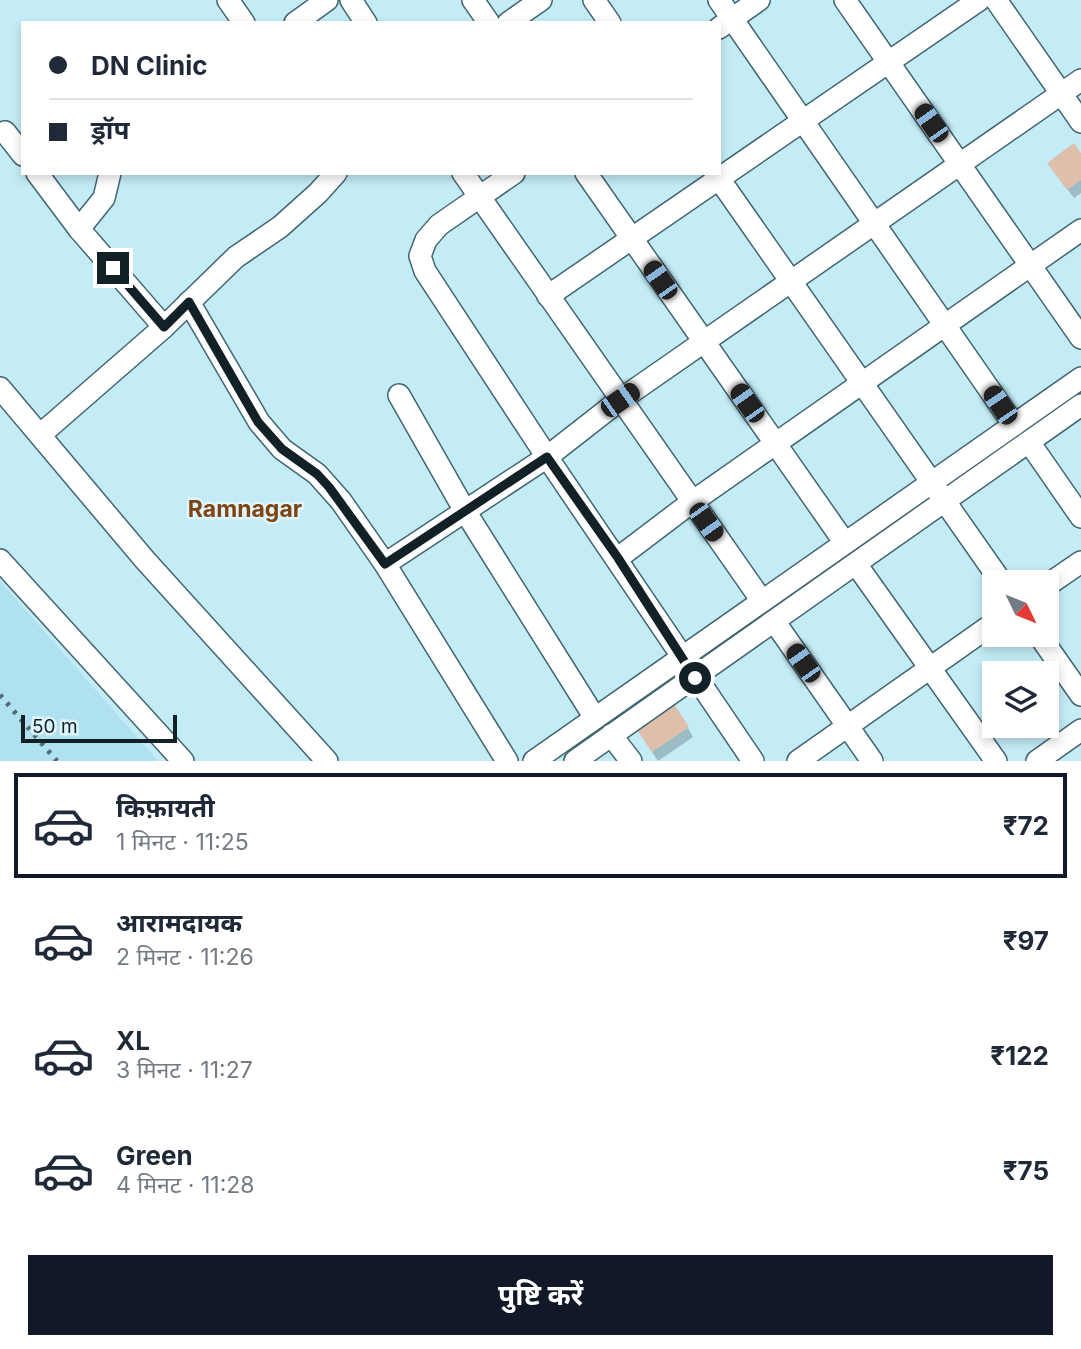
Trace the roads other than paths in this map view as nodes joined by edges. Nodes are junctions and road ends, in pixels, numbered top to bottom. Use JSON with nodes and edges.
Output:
{"nodes":[{"id":1,"x":228,"y":0,"type":"edge"},
{"id":2,"x":327,"y":0,"type":"edge"},
{"id":3,"x":351,"y":0,"type":"edge"},
{"id":4,"x":473,"y":0,"type":"edge"},
{"id":5,"x":541,"y":0,"type":"edge"},
{"id":6,"x":594,"y":0,"type":"edge"},
{"id":7,"x":719,"y":0,"type":"edge"},
{"id":8,"x":759,"y":0,"type":"edge"},
{"id":9,"x":845,"y":0,"type":"edge"},
{"id":10,"x":979,"y":0,"type":"edge"},
{"id":11,"x":996,"y":0,"type":"edge"},
{"id":12,"x":243,"y":21,"type":"edge"},
{"id":13,"x":298,"y":21,"type":"edge"},
{"id":14,"x":365,"y":21,"type":"edge"},
{"id":15,"x":488,"y":21,"type":"edge"},
{"id":16,"x":511,"y":21,"type":"edge"},
{"id":17,"x":609,"y":21,"type":"edge"},
{"id":18,"x":726,"y":23,"type":"edge"},
{"id":19,"x":889,"y":62,"type":"junction"},
{"id":20,"x":1081,"y":80,"type":"edge"},
{"id":21,"x":1061,"y":94,"type":"junction"},
{"id":22,"x":803,"y":121,"type":"junction"},
{"id":23,"x":1081,"y":122,"type":"edge"},
{"id":24,"x":5,"y":132,"type":"dead end"},
{"id":25,"x":21,"y":152,"type":"edge"},
{"id":26,"x":959,"y":163,"type":"junction"},
{"id":27,"x":721,"y":173,"type":"edge"},
{"id":28,"x":38,"y":175,"type":"edge"},
{"id":29,"x":110,"y":175,"type":"edge"},
{"id":30,"x":334,"y":175,"type":"edge"},
{"id":31,"x":464,"y":175,"type":"edge"},
{"id":32,"x":511,"y":175,"type":"edge"},
{"id":33,"x":587,"y":175,"type":"edge"},
{"id":34,"x":717,"y":176,"type":"edge"},
{"id":35,"x":479,"y":198,"type":"junction"},
{"id":36,"x":874,"y":223,"type":"junction"},
{"id":37,"x":79,"y":229,"type":"junction"},
{"id":38,"x":1081,"y":230,"type":"edge"},
{"id":39,"x":631,"y":239,"type":"junction"},
{"id":40,"x":1030,"y":265,"type":"junction"},
{"id":41,"x":791,"y":281,"type":"junction"},
{"id":42,"x":548,"y":296,"type":"junction"},
{"id":43,"x":189,"y":302,"type":"junction"},
{"id":44,"x":945,"y":325,"type":"junction"},
{"id":45,"x":164,"y":327,"type":"junction"},
{"id":46,"x":1081,"y":338,"type":"edge"},
{"id":47,"x":704,"y":342,"type":"junction"},
{"id":48,"x":1081,"y":378,"type":"edge"},
{"id":49,"x":862,"y":383,"type":"junction"},
{"id":50,"x":0,"y":388,"type":"edge"},
{"id":51,"x":399,"y":395,"type":"dead end"},
{"id":52,"x":620,"y":400,"type":"junction"},
{"id":53,"x":1081,"y":405,"type":"edge"},
{"id":54,"x":1014,"y":425,"type":"junction"},
{"id":55,"x":40,"y":435,"type":"junction"},
{"id":56,"x":1029,"y":442,"type":"junction"},
{"id":57,"x":775,"y":444,"type":"junction"},
{"id":58,"x":547,"y":457,"type":"junction"},
{"id":59,"x":932,"y":482,"type":"junction"},
{"id":60,"x":945,"y":501,"type":"junction"},
{"id":61,"x":692,"y":502,"type":"junction"},
{"id":62,"x":465,"y":511,"type":"junction"},
{"id":63,"x":1081,"y":517,"type":"edge"},
{"id":64,"x":845,"y":543,"type":"junction"},
{"id":65,"x":618,"y":558,"type":"junction"},
{"id":66,"x":0,"y":561,"type":"edge"},
{"id":67,"x":1081,"y":562,"type":"edge"},
{"id":68,"x":385,"y":564,"type":"junction"},
{"id":69,"x":856,"y":564,"type":"junction"},
{"id":70,"x":993,"y":570,"type":"edge"},
{"id":71,"x":1059,"y":577,"type":"edge"},
{"id":72,"x":762,"y":601,"type":"junction"},
{"id":73,"x":774,"y":621,"type":"junction"},
{"id":74,"x":982,"y":631,"type":"edge"},
{"id":75,"x":1048,"y":648,"type":"edge"},
{"id":76,"x":682,"y":656,"type":"junction"},
{"id":77,"x":930,"y":668,"type":"junction"},
{"id":78,"x":695,"y":678,"type":"junction"},
{"id":79,"x":1081,"y":695,"type":"edge"},
{"id":80,"x":594,"y":718,"type":"junction"},
{"id":81,"x":848,"y":726,"type":"junction"},
{"id":82,"x":1081,"y":730,"type":"edge"},
{"id":83,"x":611,"y":735,"type":"junction"},
{"id":84,"x":183,"y":761,"type":"edge"},
{"id":85,"x":327,"y":761,"type":"edge"},
{"id":86,"x":507,"y":761,"type":"edge"},
{"id":87,"x":534,"y":761,"type":"edge"},
{"id":88,"x":575,"y":761,"type":"edge"},
{"id":89,"x":631,"y":761,"type":"edge"},
{"id":90,"x":752,"y":761,"type":"edge"},
{"id":91,"x":798,"y":761,"type":"edge"},
{"id":92,"x":872,"y":761,"type":"edge"},
{"id":93,"x":996,"y":761,"type":"edge"},
{"id":94,"x":1037,"y":761,"type":"edge"}],
"edges":[{"from":1,"to":12,"type":"street"},
{"from":2,"to":13,"type":"street"},
{"from":3,"to":14,"type":"street"},
{"from":4,"to":15,"type":"street"},
{"from":5,"to":16,"type":"street"},
{"from":6,"to":17,"type":"street"},
{"from":7,"to":18,"type":"street"},
{"from":8,"to":18,"type":"street"},
{"from":9,"to":19,"type":"street"},
{"from":10,"to":19,"type":"street"},
{"from":11,"to":21,"type":"street"},
{"from":18,"to":22,"type":"street"},
{"from":19,"to":22,"type":"street"},
{"from":19,"to":26,"type":"street"},
{"from":20,"to":21,"type":"street"},
{"from":21,"to":23,"type":"street"},
{"from":21,"to":26,"type":"street"},
{"from":22,"to":27,"type":"street"},
{"from":22,"to":36,"type":"street"},
{"from":24,"to":25,"type":"street"},
{"from":26,"to":36,"type":"street"},
{"from":26,"to":40,"type":"street"},
{"from":28,"to":37,"type":"street"},
{"from":29,"to":37,"type":"street"},
{"from":30,"to":43,"type":"street"},
{"from":31,"to":35,"type":"street"},
{"from":32,"to":35,"type":"street"},
{"from":33,"to":39,"type":"street"},
{"from":34,"to":39,"type":"street"},
{"from":34,"to":41,"type":"street"},
{"from":35,"to":42,"type":"street"},
{"from":35,"to":58,"type":"street"},
{"from":36,"to":41,"type":"street"},
{"from":36,"to":44,"type":"street"},
{"from":37,"to":45,"type":"street"},
{"from":38,"to":40,"type":"street"},
{"from":39,"to":42,"type":"street"},
{"from":39,"to":47,"type":"street"},
{"from":40,"to":44,"type":"street"},
{"from":40,"to":46,"type":"street"},
{"from":41,"to":47,"type":"street"},
{"from":41,"to":49,"type":"street"},
{"from":42,"to":52,"type":"street"},
{"from":43,"to":45,"type":"street"},
{"from":43,"to":68,"type":"street"},
{"from":44,"to":49,"type":"street"},
{"from":44,"to":54,"type":"street"},
{"from":45,"to":55,"type":"street"},
{"from":47,"to":52,"type":"street"},
{"from":47,"to":57,"type":"street"},
{"from":48,"to":54,"type":"street"},
{"from":49,"to":57,"type":"street"},
{"from":49,"to":59,"type":"street"},
{"from":50,"to":55,"type":"street"},
{"from":51,"to":62,"type":"street"},
{"from":52,"to":58,"type":"street"},
{"from":52,"to":61,"type":"street"},
{"from":53,"to":56,"type":"street"},
{"from":54,"to":59,"type":"street"},
{"from":55,"to":85,"type":"street"},
{"from":56,"to":60,"type":"street"},
{"from":56,"to":63,"type":"street"},
{"from":57,"to":61,"type":"street"},
{"from":57,"to":64,"type":"street"},
{"from":58,"to":62,"type":"street"},
{"from":58,"to":65,"type":"street"},
{"from":59,"to":60,"type":"street"},
{"from":59,"to":64,"type":"street"},
{"from":60,"to":69,"type":"street"},
{"from":60,"to":70,"type":"street"},
{"from":61,"to":65,"type":"street"},
{"from":61,"to":72,"type":"street"},
{"from":62,"to":68,"type":"street"},
{"from":62,"to":80,"type":"street"},
{"from":64,"to":72,"type":"street"},
{"from":65,"to":76,"type":"street"},
{"from":66,"to":84,"type":"street"},
{"from":67,"to":71,"type":"street"},
{"from":68,"to":86,"type":"street"},
{"from":69,"to":73,"type":"street"},
{"from":69,"to":77,"type":"street"},
{"from":72,"to":76,"type":"street"},
{"from":73,"to":78,"type":"street"},
{"from":73,"to":81,"type":"street"},
{"from":74,"to":77,"type":"street"},
{"from":75,"to":79,"type":"street"},
{"from":76,"to":78,"type":"street"},
{"from":76,"to":80,"type":"street"},
{"from":77,"to":81,"type":"street"},
{"from":77,"to":93,"type":"street"},
{"from":78,"to":83,"type":"street"},
{"from":78,"to":90,"type":"street"},
{"from":80,"to":87,"type":"street"},
{"from":81,"to":91,"type":"street"},
{"from":81,"to":92,"type":"street"},
{"from":82,"to":94,"type":"street"},
{"from":83,"to":88,"type":"street"},
{"from":83,"to":89,"type":"street"}]}
